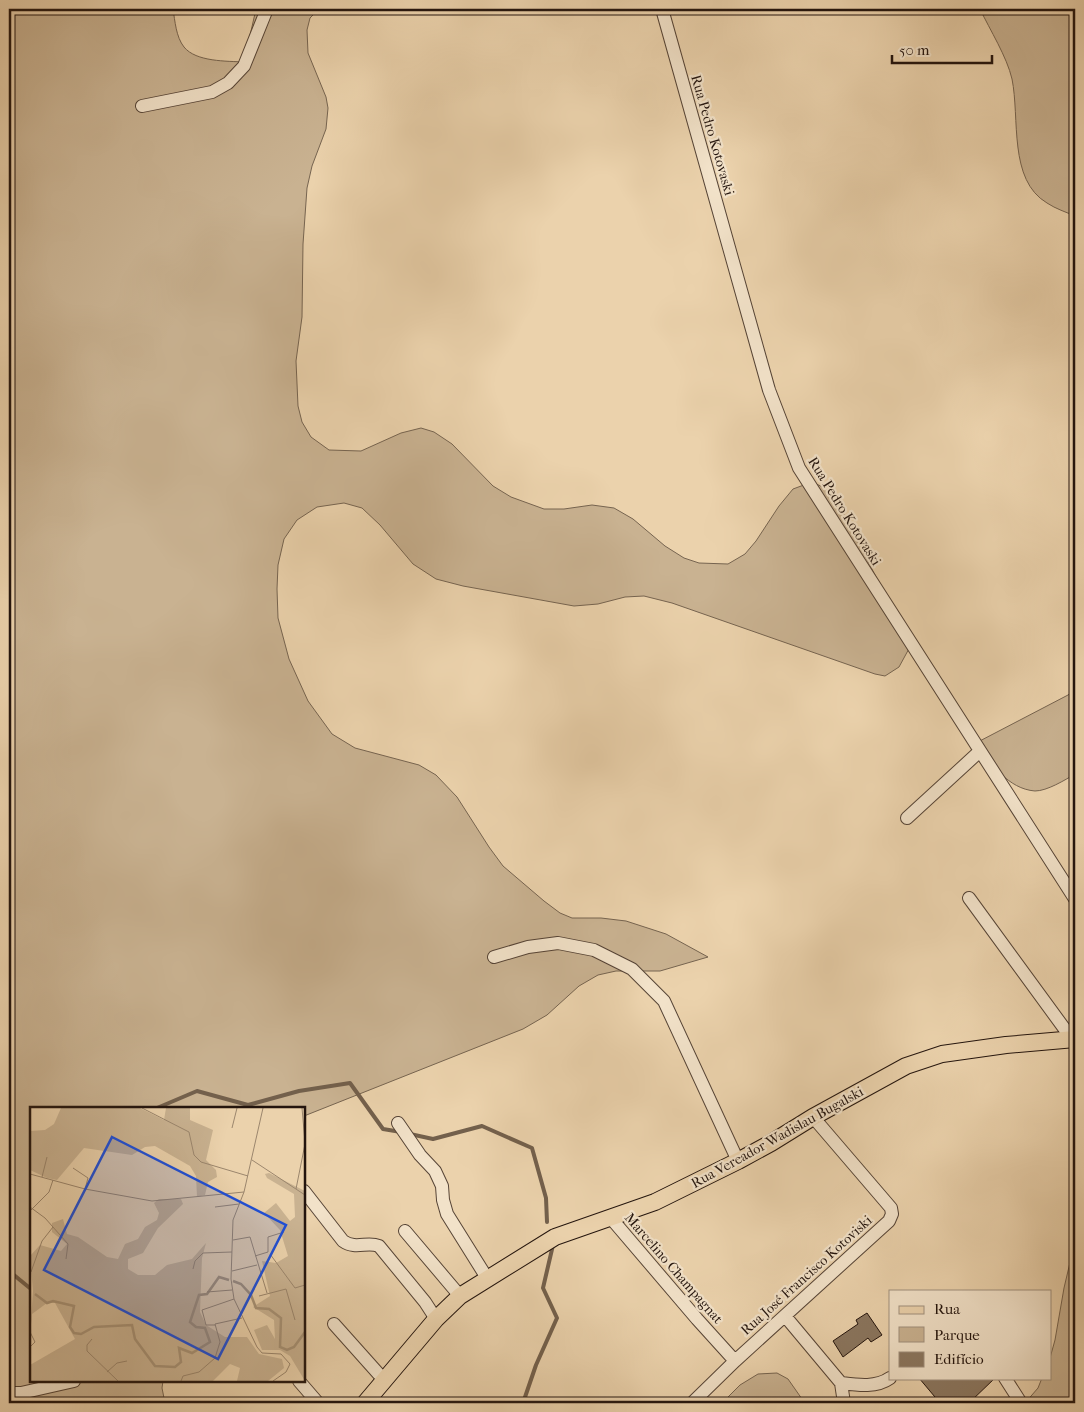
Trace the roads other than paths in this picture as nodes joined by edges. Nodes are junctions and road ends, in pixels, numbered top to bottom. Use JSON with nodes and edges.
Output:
{"nodes":[{"id":1,"x":267,"y":9,"type":"edge"},
{"id":2,"x":662,"y":9,"type":"edge"},
{"id":3,"x":142,"y":106,"type":"dead end"},
{"id":4,"x":980,"y":751,"type":"junction"},
{"id":5,"x":907,"y":818,"type":"dead end"},
{"id":6,"x":969,"y":898,"type":"dead end"},
{"id":7,"x":1075,"y":899,"type":"edge"},
{"id":8,"x":494,"y":957,"type":"dead end"},
{"id":9,"x":1074,"y":1039,"type":"edge"},
{"id":10,"x":813,"y":1117,"type":"junction"},
{"id":11,"x":398,"y":1123,"type":"dead end"},
{"id":12,"x":738,"y":1162,"type":"junction"},
{"id":13,"x":305,"y":1193,"type":"edge"},
{"id":14,"x":610,"y":1217,"type":"junction"},
{"id":15,"x":405,"y":1231,"type":"dead end"},
{"id":16,"x":487,"y":1278,"type":"junction"},
{"id":17,"x":460,"y":1296,"type":"junction"},
{"id":18,"x":785,"y":1316,"type":"junction"},
{"id":19,"x":436,"y":1319,"type":"junction"},
{"id":20,"x":334,"y":1324,"type":"dead end"},
{"id":21,"x":735,"y":1361,"type":"junction"},
{"id":22,"x":889,"y":1379,"type":"edge"},
{"id":23,"x":384,"y":1380,"type":"junction"},
{"id":24,"x":1005,"y":1380,"type":"edge"},
{"id":25,"x":70,"y":1382,"type":"edge"},
{"id":26,"x":300,"y":1382,"type":"edge"},
{"id":27,"x":841,"y":1383,"type":"junction"},
{"id":28,"x":9,"y":1393,"type":"edge"},
{"id":29,"x":318,"y":1403,"type":"edge"},
{"id":30,"x":366,"y":1403,"type":"edge"},
{"id":31,"x":692,"y":1403,"type":"edge"},
{"id":32,"x":844,"y":1403,"type":"edge"},
{"id":33,"x":1020,"y":1403,"type":"edge"}],
"edges":[{"from":1,"to":3,"type":"street"},
{"from":2,"to":4,"type":"street","name":"Rua Pedro Kotovaski"},
{"from":4,"to":5,"type":"street"},
{"from":4,"to":7,"type":"street","name":"Rua Pedro Kotovaski"},
{"from":6,"to":9,"type":"street"},
{"from":8,"to":12,"type":"street"},
{"from":9,"to":10,"type":"main road","name":"Rua Vereador Wadislau Bugalski"},
{"from":10,"to":12,"type":"main road","name":"Rua Vereador Wadislau Bugalski"},
{"from":10,"to":18,"type":"street","name":"Rua José Francisco Kotoviski"},
{"from":11,"to":16,"type":"street"},
{"from":12,"to":14,"type":"main road","name":"Rua Vereador Wadislau Bugalski"},
{"from":13,"to":19,"type":"street"},
{"from":14,"to":16,"type":"main road","name":"Rua Vereador Wadislau Bugalski"},
{"from":14,"to":21,"type":"street","name":"Marcelino Champagnat"},
{"from":15,"to":17,"type":"street"},
{"from":16,"to":17,"type":"main road","name":"Rua Vereador Wadislau Bugalski"},
{"from":17,"to":19,"type":"main road","name":"Rua Vereador Wadislau Bugalski"},
{"from":18,"to":21,"type":"street","name":"Rua José Francisco Kotoviski"},
{"from":18,"to":27,"type":"street"},
{"from":19,"to":23,"type":"main road","name":"Rua Vereador Wadislau Bugalski"},
{"from":20,"to":23,"type":"street"},
{"from":21,"to":31,"type":"street","name":"Rua José Francisco Kotoviski"},
{"from":22,"to":27,"type":"street"},
{"from":23,"to":30,"type":"main road","name":"Rua Vereador Wadislau Bugalski"},
{"from":24,"to":33,"type":"street"},
{"from":25,"to":28,"type":"street"},
{"from":26,"to":29,"type":"street"},
{"from":27,"to":32,"type":"street"}]}
